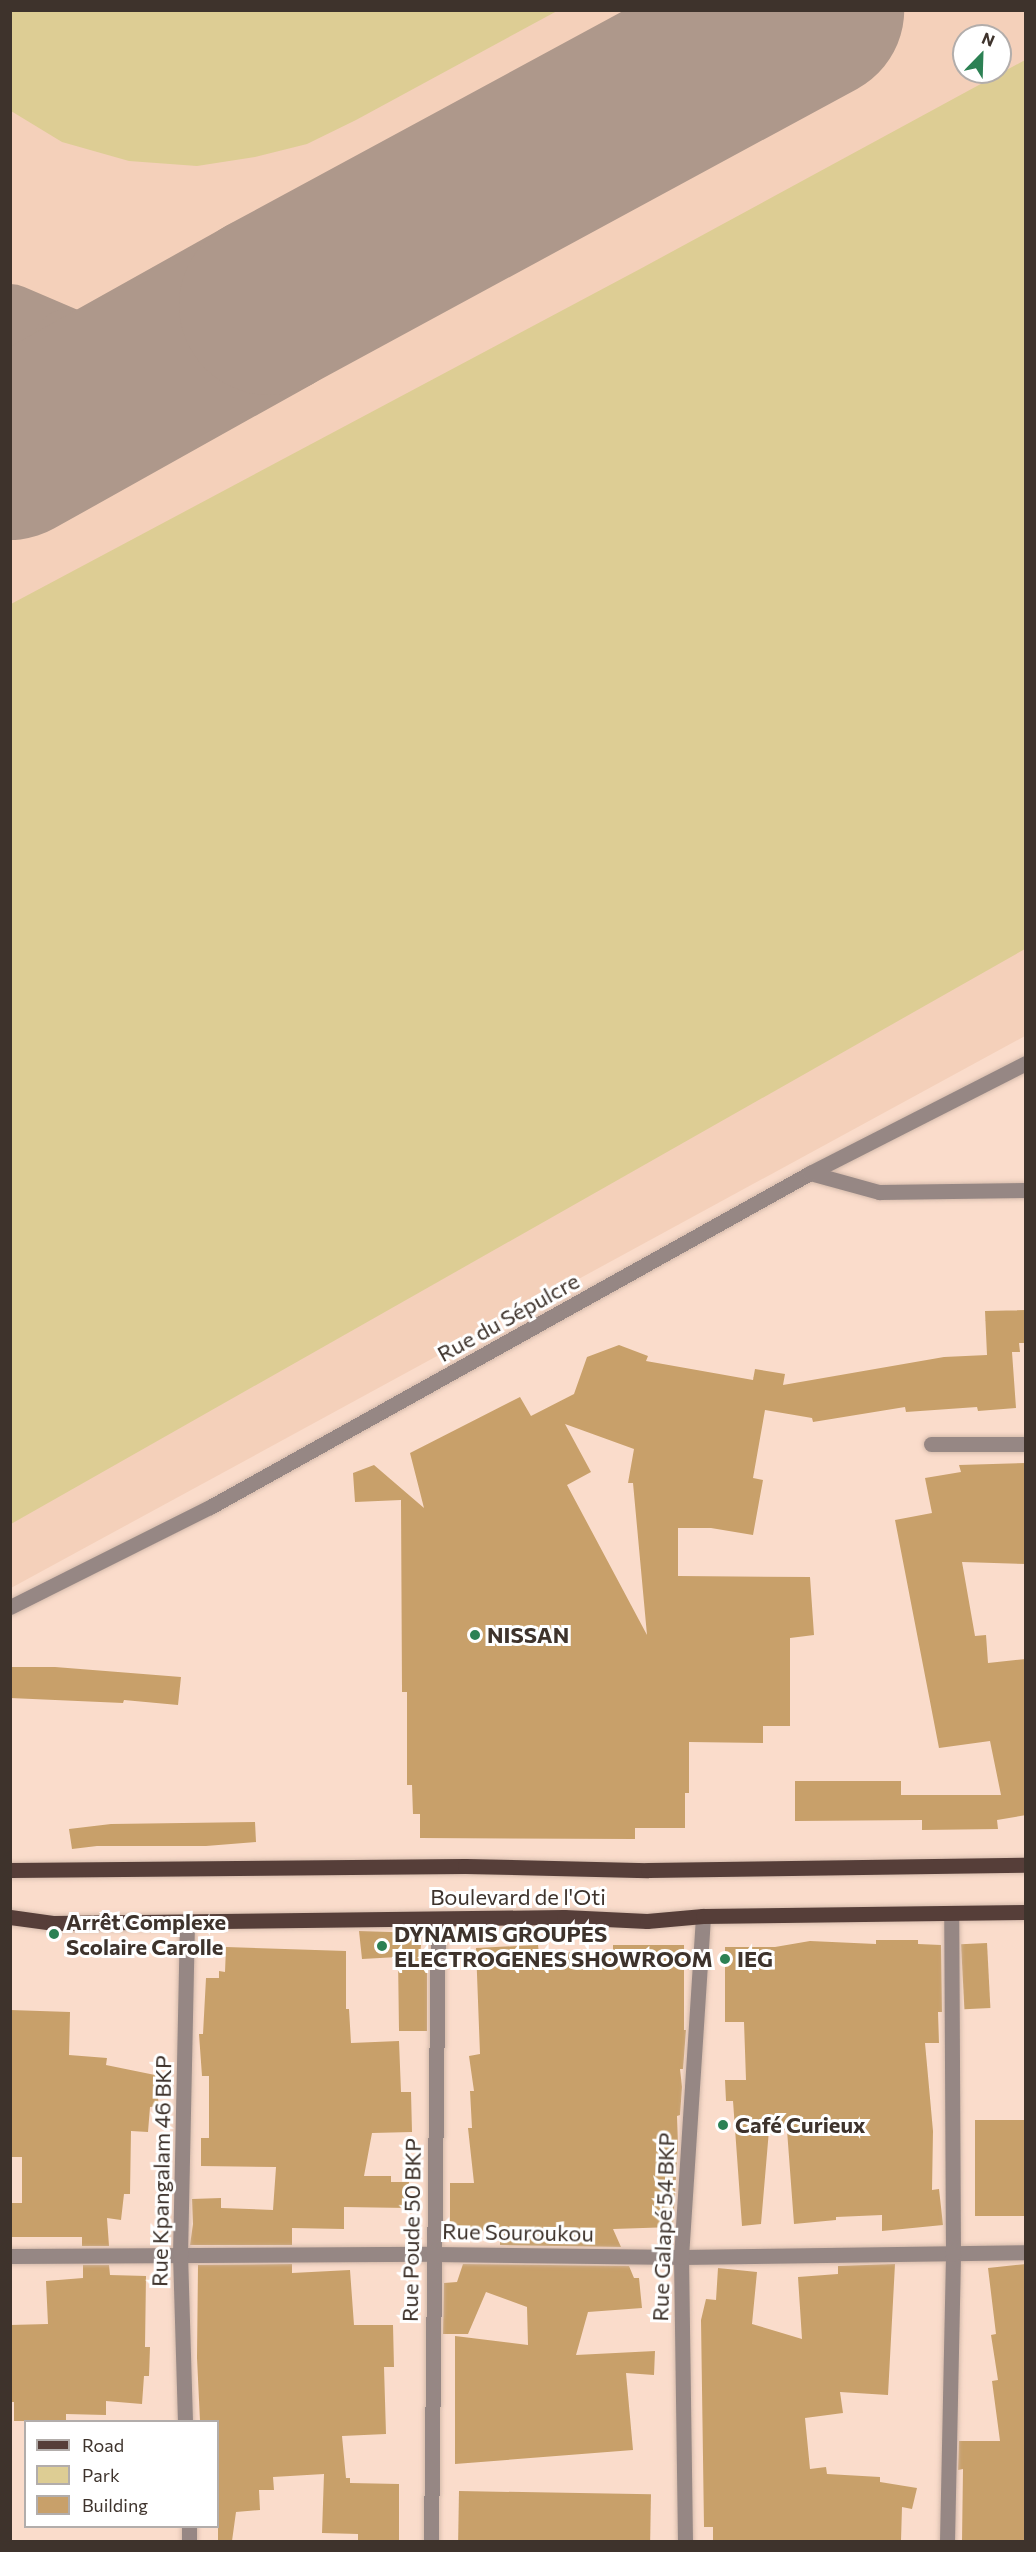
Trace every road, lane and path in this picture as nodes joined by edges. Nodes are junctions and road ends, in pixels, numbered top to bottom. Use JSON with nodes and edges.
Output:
{"nodes":[{"id":1,"x":1026,"y":1063,"type":"edge"},
{"id":2,"x":810,"y":1173,"type":"junction"},
{"id":3,"x":1026,"y":1190,"type":"edge"},
{"id":4,"x":1026,"y":1443,"type":"edge"},
{"id":5,"x":932,"y":1444,"type":"dead end"},
{"id":6,"x":10,"y":1607,"type":"edge"},
{"id":7,"x":1026,"y":1865,"type":"edge"},
{"id":8,"x":10,"y":1870,"type":"edge"},
{"id":9,"x":1026,"y":1912,"type":"edge"},
{"id":10,"x":951,"y":1914,"type":"junction"},
{"id":11,"x":703,"y":1916,"type":"junction"},
{"id":12,"x":10,"y":1917,"type":"edge"},
{"id":13,"x":438,"y":1919,"type":"junction"},
{"id":14,"x":187,"y":1921,"type":"junction"},
{"id":15,"x":1026,"y":2252,"type":"edge"},
{"id":16,"x":433,"y":2254,"type":"junction"},
{"id":17,"x":953,"y":2254,"type":"junction"},
{"id":18,"x":180,"y":2255,"type":"junction"},
{"id":19,"x":10,"y":2256,"type":"edge"},
{"id":20,"x":681,"y":2257,"type":"junction"},
{"id":21,"x":185,"y":2420,"type":"edge"},
{"id":22,"x":431,"y":2541,"type":"edge"},
{"id":23,"x":685,"y":2541,"type":"edge"},
{"id":24,"x":947,"y":2541,"type":"edge"}],
"edges":[{"from":1,"to":2,"type":"street","name":"Rue du Sépulcre"},
{"from":2,"to":3,"type":"street"},
{"from":2,"to":6,"type":"street","name":"Rue du Sépulcre"},
{"from":4,"to":5,"type":"street"},
{"from":7,"to":8,"type":"main road","name":"Boulevard de l'Oti"},
{"from":9,"to":10,"type":"main road","name":"Boulevard de l'Oti"},
{"from":10,"to":11,"type":"main road","name":"Boulevard de l'Oti"},
{"from":10,"to":17,"type":"street"},
{"from":11,"to":13,"type":"main road","name":"Boulevard de l'Oti"},
{"from":11,"to":20,"type":"street","name":"Rue Galapé 54 BKP"},
{"from":12,"to":14,"type":"main road","name":"Boulevard de l'Oti"},
{"from":13,"to":14,"type":"main road","name":"Boulevard de l'Oti"},
{"from":13,"to":16,"type":"street","name":"Rue Poude 50 BKP"},
{"from":14,"to":18,"type":"street","name":"Rue Kpangalam 46 BKP"},
{"from":15,"to":17,"type":"street","name":"Rue Souroukou"},
{"from":16,"to":18,"type":"street","name":"Rue Souroukou"},
{"from":16,"to":20,"type":"street","name":"Rue Souroukou"},
{"from":16,"to":22,"type":"street","name":"Rue Poude 50 BKP"},
{"from":17,"to":20,"type":"street","name":"Rue Souroukou"},
{"from":17,"to":24,"type":"street"},
{"from":18,"to":19,"type":"street","name":"Rue Souroukou"},
{"from":18,"to":21,"type":"street","name":"Rue Kpangalam 46 BKP"},
{"from":20,"to":23,"type":"street","name":"Rue Galapé 54 BKP"}]}
